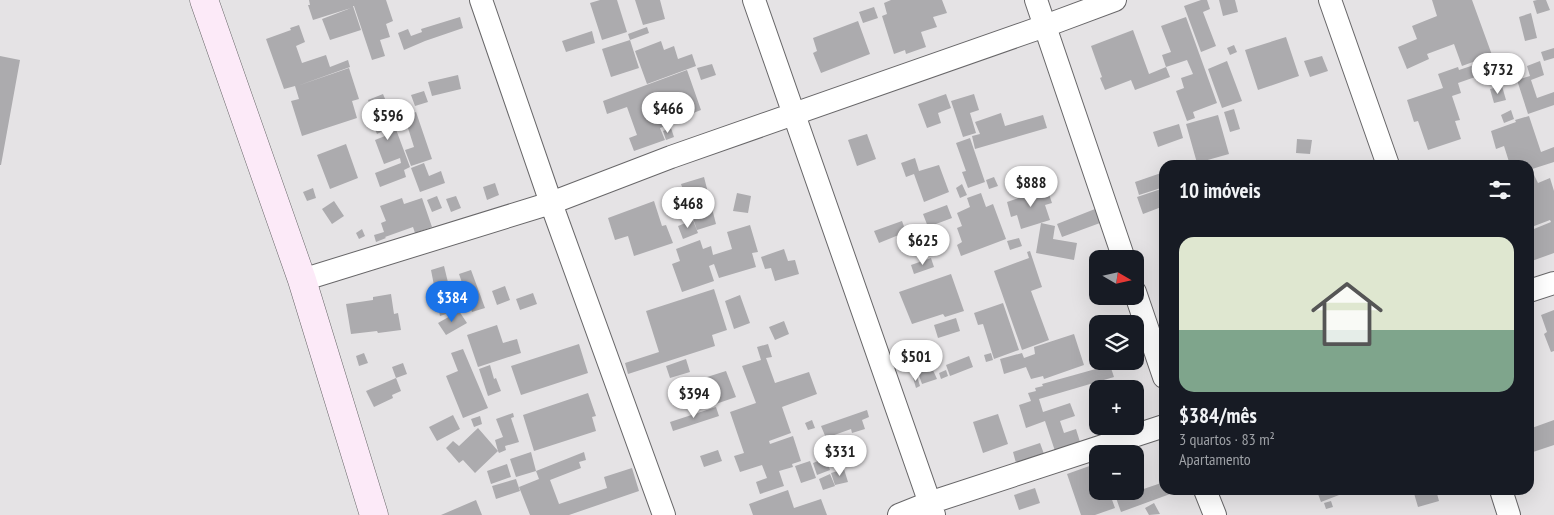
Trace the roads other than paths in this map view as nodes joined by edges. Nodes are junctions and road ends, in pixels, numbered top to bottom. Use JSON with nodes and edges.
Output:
{"nodes":[{"id":1,"x":204,"y":0,"type":"edge"},
{"id":2,"x":481,"y":0,"type":"edge"},
{"id":3,"x":754,"y":0,"type":"edge"},
{"id":4,"x":1036,"y":0,"type":"edge"},
{"id":5,"x":1115,"y":0,"type":"edge"},
{"id":6,"x":1330,"y":0,"type":"edge"},
{"id":7,"x":1045,"y":26,"type":"junction"},
{"id":8,"x":792,"y":113,"type":"junction"},
{"id":9,"x":1386,"y":160,"type":"edge"},
{"id":10,"x":551,"y":202,"type":"junction"},
{"id":11,"x":1121,"y":250,"type":"edge"},
{"id":12,"x":302,"y":280,"type":"junction"},
{"id":13,"x":1554,"y":283,"type":"edge"},
{"id":14,"x":1534,"y":289,"type":"edge"},
{"id":15,"x":1139,"y":305,"type":"edge"},
{"id":16,"x":1159,"y":362,"type":"edge"},
{"id":17,"x":1159,"y":428,"type":"edge"},
{"id":18,"x":1207,"y":495,"type":"edge"},
{"id":19,"x":1503,"y":495,"type":"edge"},
{"id":20,"x":931,"y":509,"type":"edge"},
{"id":21,"x":374,"y":515,"type":"edge"},
{"id":22,"x":664,"y":515,"type":"edge"},
{"id":23,"x":899,"y":515,"type":"edge"},
{"id":24,"x":1215,"y":515,"type":"edge"},
{"id":25,"x":1509,"y":515,"type":"edge"}],
"edges":[{"from":1,"to":12,"type":"street"},
{"from":2,"to":10,"type":"street"},
{"from":3,"to":8,"type":"street"},
{"from":4,"to":7,"type":"street"},
{"from":5,"to":7,"type":"street"},
{"from":6,"to":9,"type":"street"},
{"from":7,"to":8,"type":"street"},
{"from":7,"to":11,"type":"street"},
{"from":8,"to":10,"type":"street"},
{"from":8,"to":20,"type":"street"},
{"from":10,"to":12,"type":"street"},
{"from":10,"to":22,"type":"street"},
{"from":12,"to":21,"type":"street"},
{"from":13,"to":14,"type":"street"},
{"from":15,"to":16,"type":"street"},
{"from":17,"to":20,"type":"street"},
{"from":18,"to":24,"type":"street"},
{"from":19,"to":25,"type":"street"},
{"from":20,"to":23,"type":"street"}]}
